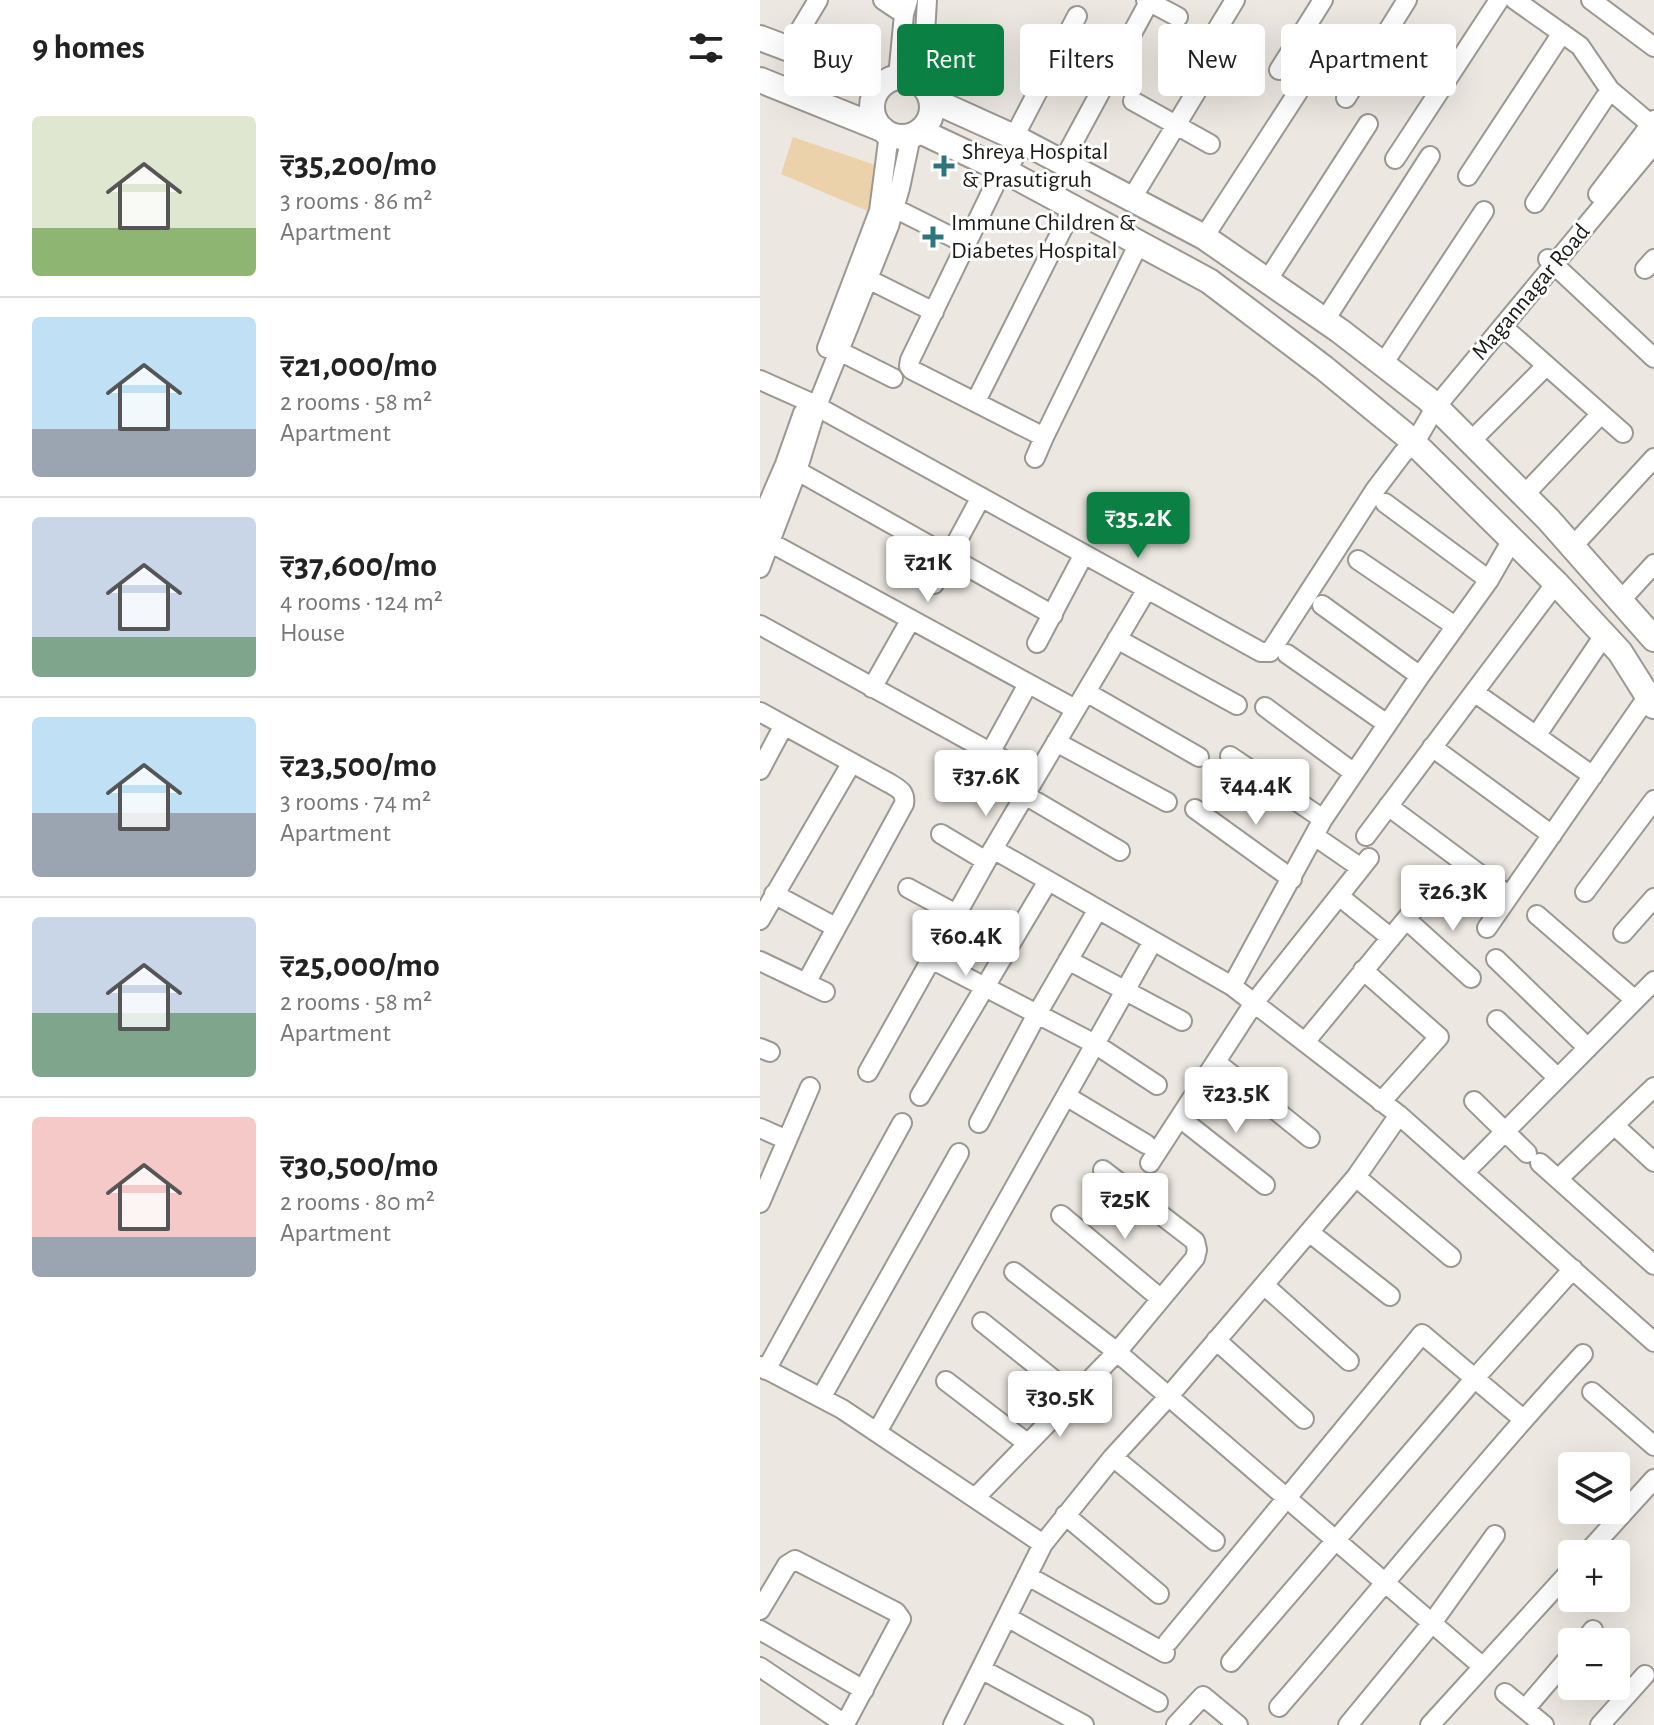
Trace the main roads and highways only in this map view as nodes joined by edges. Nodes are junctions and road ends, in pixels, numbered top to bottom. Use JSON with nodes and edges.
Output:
{"nodes":[{"id":1,"x":760,"y":38,"type":"edge"},
{"id":2,"x":897,"y":79,"type":"edge"},
{"id":3,"x":760,"y":80,"type":"edge"},
{"id":4,"x":890,"y":80,"type":"junction"},
{"id":5,"x":927,"y":96,"type":"edge"},
{"id":6,"x":935,"y":96,"type":"edge"},
{"id":7,"x":900,"y":133,"type":"junction"},
{"id":8,"x":1654,"y":639,"type":"edge"},
{"id":9,"x":1651,"y":701,"type":"edge"}],
"edges":[{"from":1,"to":4,"type":"main road"},
{"from":2,"to":4,"type":"main road"},
{"from":3,"to":7,"type":"main road"},
{"from":4,"to":7,"type":"main road"},
{"from":5,"to":7,"type":"main road"},
{"from":6,"to":8,"type":"main road"},
{"from":7,"to":9,"type":"main road"}]}
